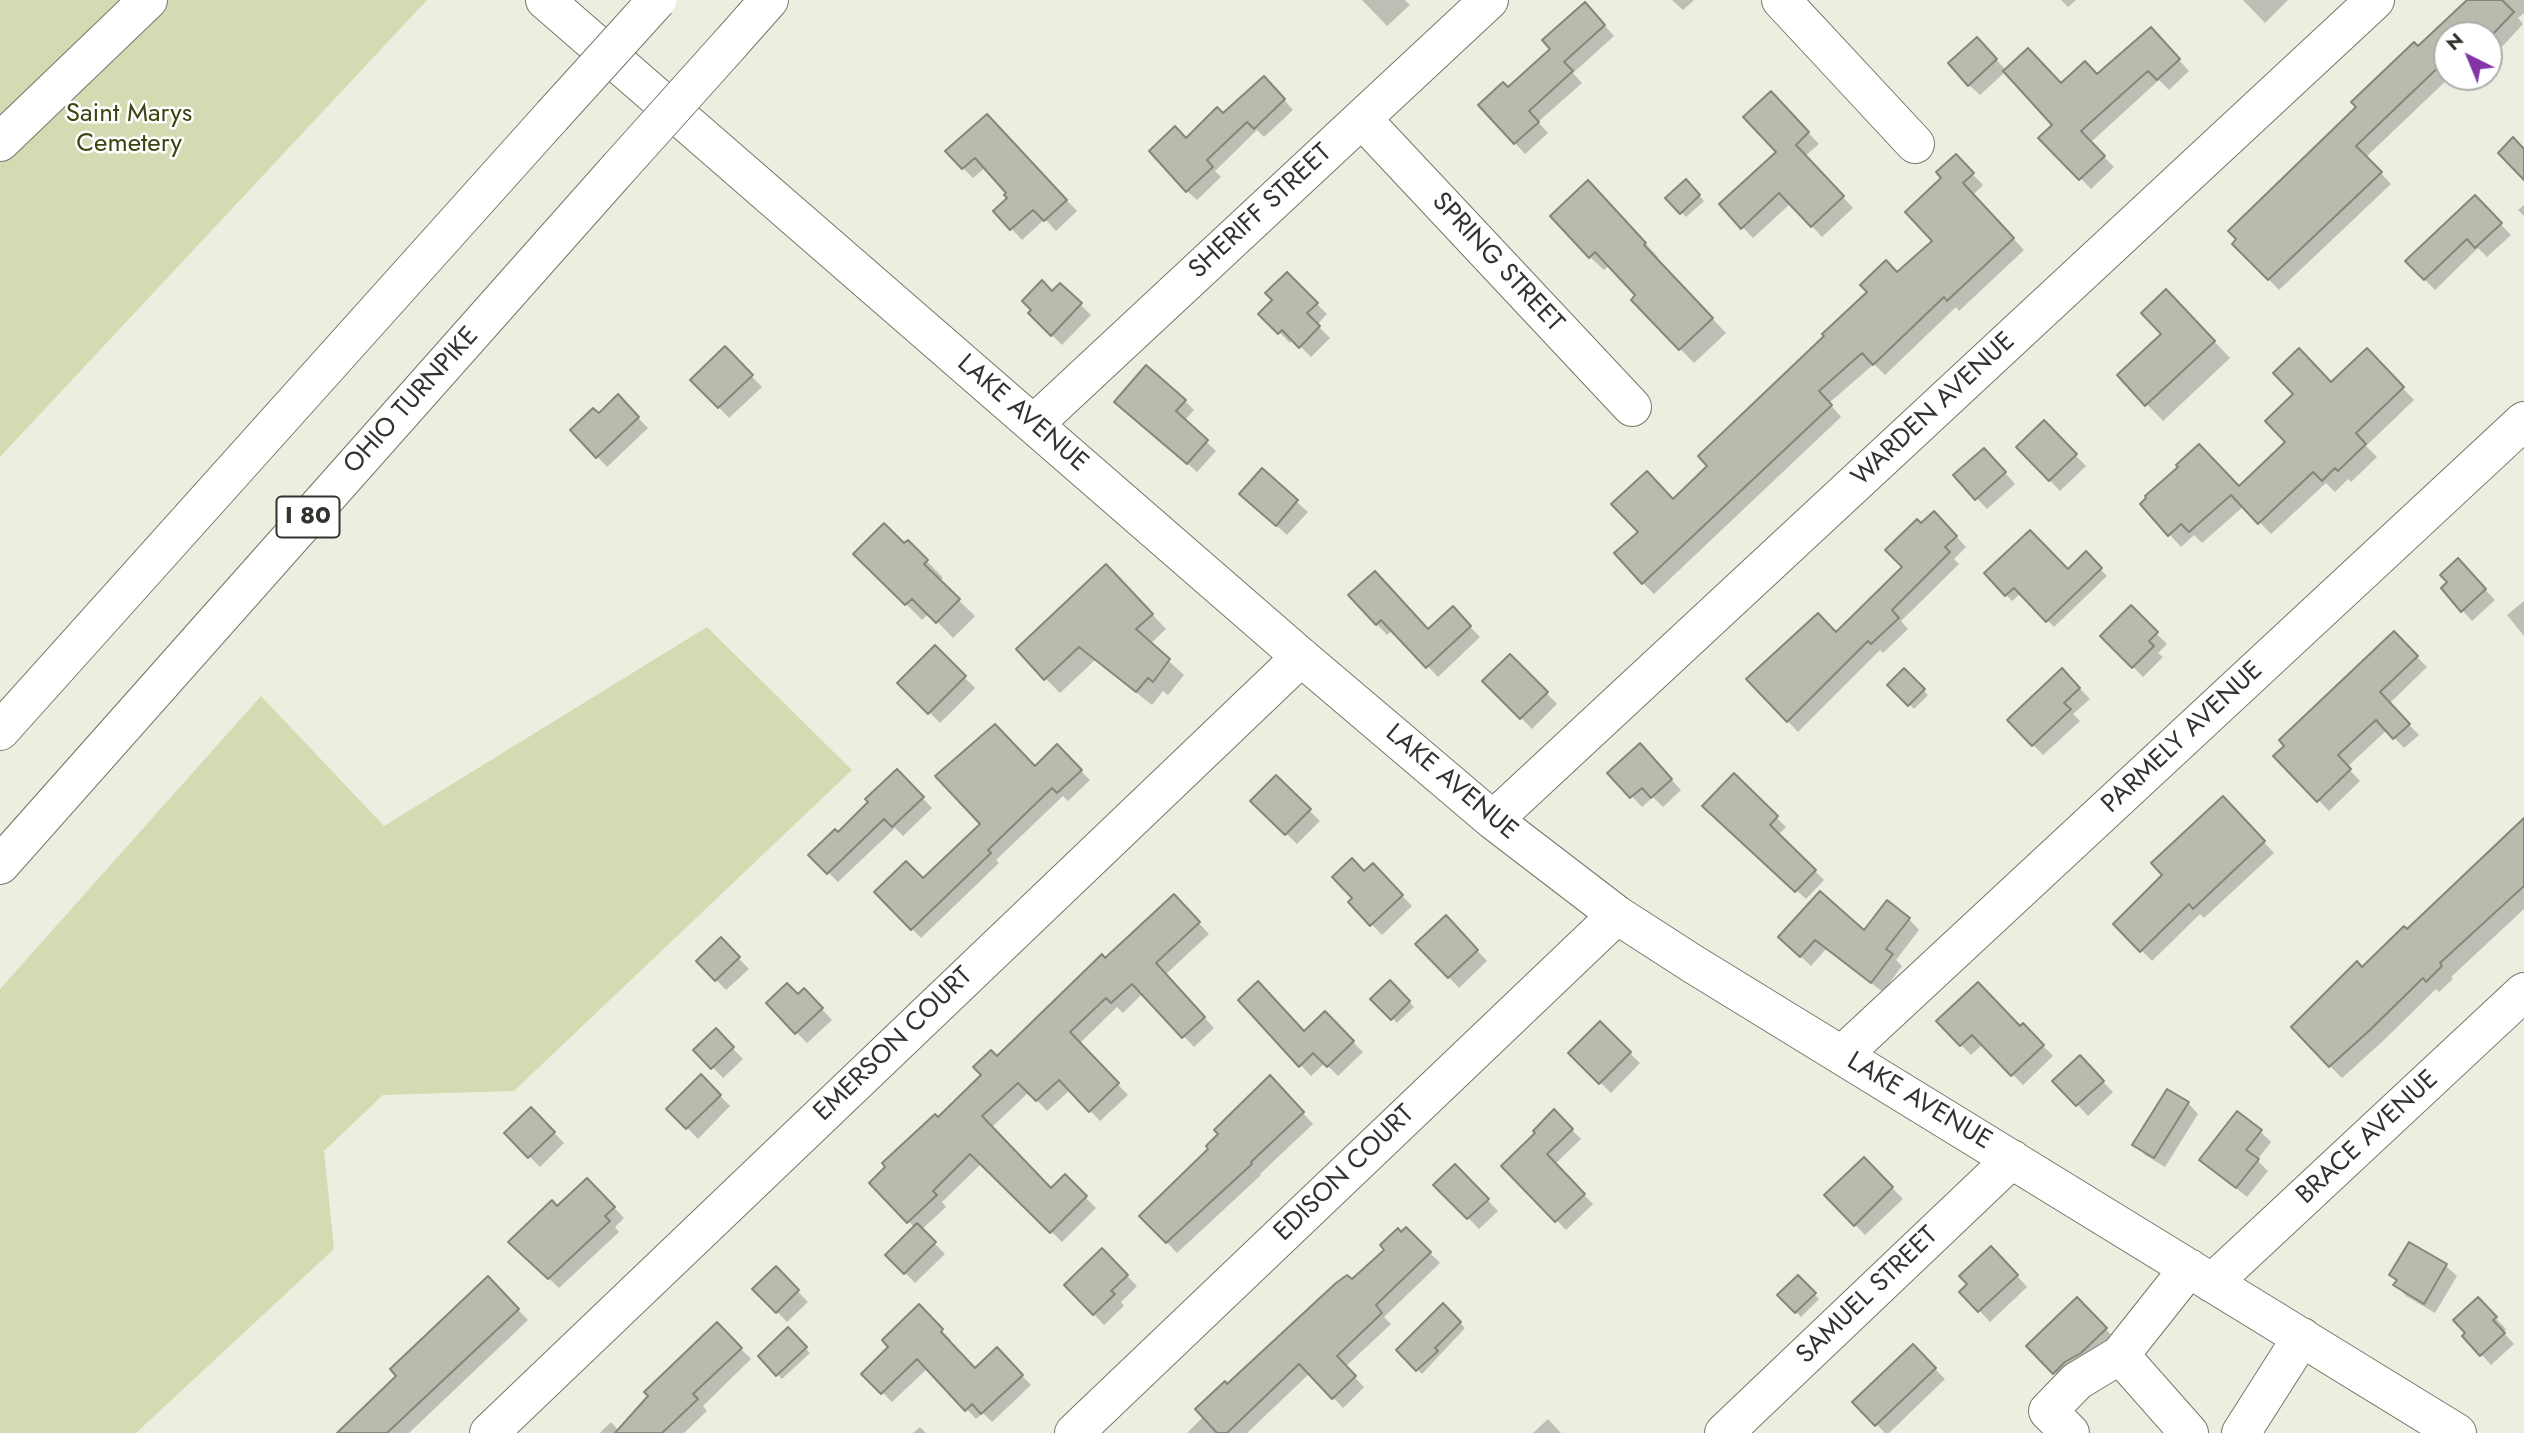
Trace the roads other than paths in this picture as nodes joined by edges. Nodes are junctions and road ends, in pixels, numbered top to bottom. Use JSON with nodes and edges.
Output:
{"nodes":[{"id":1,"x":148,"y":0,"type":"edge"},
{"id":2,"x":545,"y":0,"type":"edge"},
{"id":3,"x":657,"y":0,"type":"edge"},
{"id":4,"x":769,"y":0,"type":"edge"},
{"id":5,"x":1489,"y":0,"type":"edge"},
{"id":6,"x":1781,"y":0,"type":"edge"},
{"id":7,"x":2375,"y":0,"type":"edge"},
{"id":8,"x":1362,"y":118,"type":"junction"},
{"id":9,"x":0,"y":142,"type":"edge"},
{"id":10,"x":1915,"y":144,"type":"dead end"},
{"id":11,"x":1632,"y":407,"type":"dead end"},
{"id":12,"x":2524,"y":421,"type":"edge"},
{"id":13,"x":1034,"y":424,"type":"junction"},
{"id":14,"x":1301,"y":657,"type":"junction"},
{"id":15,"x":0,"y":732,"type":"edge"},
{"id":16,"x":1493,"y":820,"type":"junction"},
{"id":17,"x":0,"y":865,"type":"edge"},
{"id":18,"x":1617,"y":915,"type":"junction"},
{"id":19,"x":2524,"y":992,"type":"edge"},
{"id":20,"x":1842,"y":1055,"type":"junction"},
{"id":21,"x":2012,"y":1159,"type":"junction"},
{"id":22,"x":2201,"y":1275,"type":"junction"},
{"id":23,"x":2302,"y":1337,"type":"junction"},
{"id":24,"x":2120,"y":1355,"type":"junction"},
{"id":25,"x":489,"y":1433,"type":"edge"},
{"id":26,"x":1074,"y":1433,"type":"edge"},
{"id":27,"x":1724,"y":1433,"type":"edge"},
{"id":28,"x":2070,"y":1433,"type":"edge"},
{"id":29,"x":2189,"y":1433,"type":"edge"},
{"id":30,"x":2241,"y":1433,"type":"edge"},
{"id":31,"x":2456,"y":1433,"type":"edge"}],
"edges":[{"from":1,"to":9,"type":"main road"},
{"from":2,"to":13,"type":"main road","name":"LAKE AVENUE"},
{"from":3,"to":15,"type":"main road","bridge":true},
{"from":4,"to":17,"type":"main road","name":"OHIO TURNPIKE","number":"I 80","bridge":true},
{"from":5,"to":8,"type":"main road","name":"SHERIFF STREET"},
{"from":6,"to":10,"type":"main road"},
{"from":7,"to":16,"type":"main road","name":"WARDEN AVENUE"},
{"from":8,"to":11,"type":"main road","name":"SPRING STREET"},
{"from":8,"to":13,"type":"main road","name":"SHERIFF STREET"},
{"from":12,"to":20,"type":"main road","name":"PARMELY AVENUE"},
{"from":13,"to":14,"type":"main road","name":"LAKE AVENUE"},
{"from":14,"to":16,"type":"main road","name":"LAKE AVENUE"},
{"from":14,"to":25,"type":"main road","name":"EMERSON COURT"},
{"from":16,"to":18,"type":"main road","name":"LAKE AVENUE"},
{"from":18,"to":20,"type":"main road","name":"LAKE AVENUE"},
{"from":18,"to":26,"type":"main road","name":"EDISON COURT"},
{"from":19,"to":22,"type":"main road","name":"BRACE AVENUE"},
{"from":20,"to":21,"type":"main road","name":"LAKE AVENUE"},
{"from":21,"to":22,"type":"main road","name":"LAKE AVENUE"},
{"from":21,"to":27,"type":"main road","name":"SAMUEL STREET"},
{"from":22,"to":23,"type":"main road","name":"LAKE AVENUE"},
{"from":22,"to":24,"type":"main road","name":"BRACE AVENUE"},
{"from":23,"to":30,"type":"main road"},
{"from":23,"to":31,"type":"main road","name":"LAKE AVENUE"},
{"from":24,"to":28,"type":"main road"},
{"from":24,"to":29,"type":"main road"}]}
